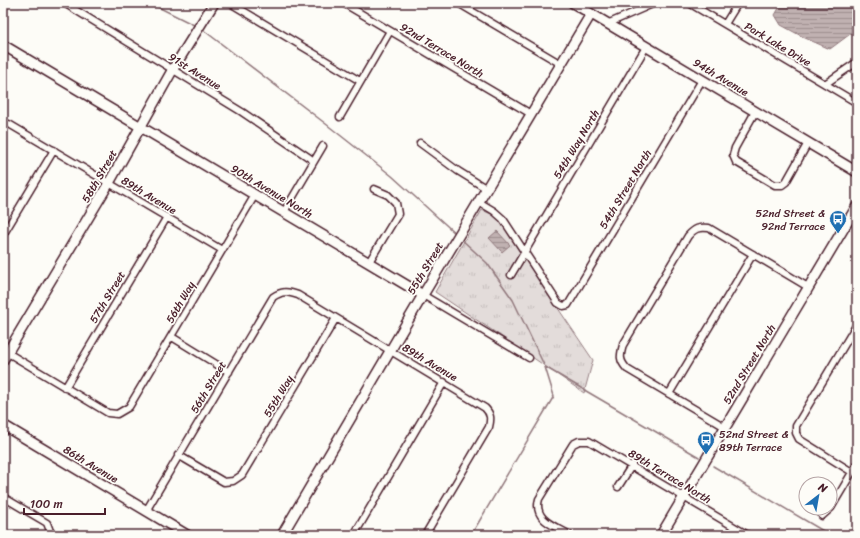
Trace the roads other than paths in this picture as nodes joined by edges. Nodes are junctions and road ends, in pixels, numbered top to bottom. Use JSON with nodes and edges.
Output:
{"nodes":[{"id":1,"x":64,"y":3,"type":"edge"},
{"id":2,"x":214,"y":3,"type":"edge"},
{"id":3,"x":230,"y":3,"type":"edge"},
{"id":4,"x":343,"y":3,"type":"edge"},
{"id":5,"x":458,"y":3,"type":"edge"},
{"id":6,"x":655,"y":3,"type":"edge"},
{"id":7,"x":689,"y":3,"type":"edge"},
{"id":8,"x":738,"y":3,"type":"edge"},
{"id":9,"x":575,"y":4,"type":"edge"},
{"id":10,"x":591,"y":14,"type":"junction"},
{"id":11,"x":607,"y":24,"type":"junction"},
{"id":12,"x":725,"y":24,"type":"junction"},
{"id":13,"x":390,"y":31,"type":"junction"},
{"id":14,"x":3,"y":45,"type":"edge"},
{"id":15,"x":646,"y":47,"type":"junction"},
{"id":16,"x":857,"y":62,"type":"edge"},
{"id":17,"x":561,"y":64,"type":"junction"},
{"id":18,"x":173,"y":69,"type":"junction"},
{"id":19,"x":702,"y":80,"type":"junction"},
{"id":20,"x":360,"y":81,"type":"junction"},
{"id":21,"x":825,"y":84,"type":"junction"},
{"id":22,"x":857,"y":103,"type":"edge"},
{"id":23,"x":755,"y":112,"type":"junction"},
{"id":24,"x":531,"y":114,"type":"junction"},
{"id":25,"x":340,"y":116,"type":"dead end"},
{"id":26,"x":3,"y":124,"type":"edge"},
{"id":27,"x":141,"y":127,"type":"junction"},
{"id":28,"x":420,"y":143,"type":"dead end"},
{"id":29,"x":808,"y":144,"type":"junction"},
{"id":30,"x":323,"y":146,"type":"dead end"},
{"id":31,"x":54,"y":150,"type":"junction"},
{"id":32,"x":314,"y":161,"type":"junction"},
{"id":33,"x":857,"y":172,"type":"edge"},
{"id":34,"x":109,"y":183,"type":"junction"},
{"id":35,"x":374,"y":189,"type":"dead end"},
{"id":36,"x":487,"y":189,"type":"junction"},
{"id":37,"x":255,"y":195,"type":"junction"},
{"id":38,"x":479,"y":202,"type":"junction"},
{"id":39,"x":857,"y":206,"type":"edge"},
{"id":40,"x":284,"y":212,"type":"junction"},
{"id":41,"x":167,"y":217,"type":"junction"},
{"id":42,"x":3,"y":236,"type":"edge"},
{"id":43,"x":222,"y":250,"type":"junction"},
{"id":44,"x":524,"y":252,"type":"junction"},
{"id":45,"x":752,"y":254,"type":"junction"},
{"id":46,"x":369,"y":262,"type":"junction"},
{"id":47,"x":511,"y":275,"type":"dead end"},
{"id":48,"x":808,"y":287,"type":"junction"},
{"id":49,"x":298,"y":295,"type":"joint"},
{"id":50,"x":423,"y":295,"type":"junction"},
{"id":51,"x":336,"y":318,"type":"junction"},
{"id":52,"x":857,"y":324,"type":"edge"},
{"id":53,"x":172,"y":337,"type":"junction"},
{"id":54,"x":391,"y":351,"type":"junction"},
{"id":55,"x":4,"y":354,"type":"edge"},
{"id":56,"x":529,"y":358,"type":"dead end"},
{"id":57,"x":229,"y":372,"type":"junction"},
{"id":58,"x":444,"y":382,"type":"junction"},
{"id":59,"x":65,"y":388,"type":"junction"},
{"id":60,"x":669,"y":394,"type":"junction"},
{"id":61,"x":3,"y":425,"type":"edge"},
{"id":62,"x":726,"y":427,"type":"junction"},
{"id":63,"x":178,"y":455,"type":"junction"},
{"id":64,"x":857,"y":464,"type":"edge"},
{"id":65,"x":632,"y":465,"type":"junction"},
{"id":66,"x":852,"y":472,"type":"junction"},
{"id":67,"x":618,"y":487,"type":"dead end"},
{"id":68,"x":838,"y":496,"type":"edge"},
{"id":69,"x":3,"y":497,"type":"edge"},
{"id":70,"x":684,"y":497,"type":"junction"},
{"id":71,"x":146,"y":510,"type":"junction"},
{"id":72,"x":49,"y":533,"type":"edge"},
{"id":73,"x":187,"y":535,"type":"edge"},
{"id":74,"x":282,"y":535,"type":"edge"},
{"id":75,"x":354,"y":535,"type":"edge"},
{"id":76,"x":425,"y":535,"type":"edge"},
{"id":77,"x":570,"y":535,"type":"edge"},
{"id":78,"x":661,"y":535,"type":"edge"},
{"id":79,"x":748,"y":535,"type":"edge"}],
"edges":[{"from":1,"to":18,"type":"street","name":"91st Avenue"},
{"from":2,"to":18,"type":"street","name":"58th Street"},
{"from":3,"to":20,"type":"street"},
{"from":4,"to":13,"type":"street","name":"92nd Terrace North"},
{"from":5,"to":17,"type":"street"},
{"from":6,"to":11,"type":"street"},
{"from":7,"to":12,"type":"street","name":"Park Lake Drive"},
{"from":8,"to":12,"type":"street"},
{"from":9,"to":10,"type":"street","name":"94th Avenue"},
{"from":10,"to":11,"type":"street","name":"94th Avenue"},
{"from":10,"to":17,"type":"street","name":"55th Street"},
{"from":11,"to":15,"type":"street","name":"94th Avenue"},
{"from":12,"to":21,"type":"street","name":"Park Lake Drive"},
{"from":13,"to":20,"type":"street"},
{"from":13,"to":24,"type":"street","name":"92nd Terrace North"},
{"from":14,"to":27,"type":"street","name":"90th Avenue North"},
{"from":15,"to":19,"type":"street","name":"94th Avenue"},
{"from":15,"to":44,"type":"street","name":"54th Way North"},
{"from":16,"to":21,"type":"street"},
{"from":17,"to":24,"type":"street","name":"55th Street"},
{"from":18,"to":27,"type":"street","name":"58th Street"},
{"from":18,"to":32,"type":"street","name":"91st Avenue"},
{"from":19,"to":23,"type":"street","name":"94th Avenue"},
{"from":19,"to":44,"type":"street","name":"54th Street North"},
{"from":20,"to":25,"type":"street"},
{"from":21,"to":22,"type":"street","name":"Park Lake Drive"},
{"from":23,"to":29,"type":"street","name":"94th Avenue"},
{"from":23,"to":29,"type":"street"},
{"from":24,"to":36,"type":"street","name":"55th Street"},
{"from":26,"to":31,"type":"street","name":"89th Avenue"},
{"from":27,"to":34,"type":"street","name":"58th Street"},
{"from":27,"to":37,"type":"street","name":"90th Avenue North"},
{"from":28,"to":36,"type":"street"},
{"from":29,"to":33,"type":"street","name":"94th Avenue"},
{"from":30,"to":32,"type":"street"},
{"from":31,"to":34,"type":"street","name":"89th Avenue"},
{"from":31,"to":42,"type":"street"},
{"from":32,"to":40,"type":"street"},
{"from":34,"to":41,"type":"street","name":"89th Avenue"},
{"from":34,"to":55,"type":"street","name":"58th Street"},
{"from":35,"to":46,"type":"street"},
{"from":36,"to":38,"type":"street","name":"55th Street"},
{"from":37,"to":40,"type":"street","name":"90th Avenue North"},
{"from":37,"to":43,"type":"street","name":"56th Way"},
{"from":38,"to":44,"type":"street"},
{"from":38,"to":50,"type":"street","name":"55th Street"},
{"from":39,"to":48,"type":"street","name":"52nd Street North"},
{"from":40,"to":46,"type":"street","name":"90th Avenue North"},
{"from":41,"to":43,"type":"street","name":"89th Avenue"},
{"from":41,"to":59,"type":"street","name":"57th Street"},
{"from":43,"to":53,"type":"street","name":"56th Way"},
{"from":44,"to":47,"type":"street","name":"54th Way North"},
{"from":45,"to":48,"type":"street"},
{"from":45,"to":60,"type":"street"},
{"from":45,"to":60,"type":"street"},
{"from":46,"to":50,"type":"street","name":"90th Avenue North"},
{"from":48,"to":62,"type":"street","name":"52nd Street North"},
{"from":49,"to":51,"type":"street","name":"89th Avenue"},
{"from":49,"to":57,"type":"street","name":"56th Street"},
{"from":50,"to":54,"type":"street","name":"55th Street"},
{"from":50,"to":56,"type":"street","name":"90th Avenue North"},
{"from":51,"to":54,"type":"street","name":"89th Avenue"},
{"from":51,"to":63,"type":"street","name":"55th Way"},
{"from":52,"to":66,"type":"street"},
{"from":53,"to":57,"type":"street"},
{"from":53,"to":59,"type":"street","name":"56th Way"},
{"from":54,"to":58,"type":"street","name":"89th Avenue"},
{"from":54,"to":74,"type":"street","name":"55th Street"},
{"from":55,"to":59,"type":"street"},
{"from":57,"to":63,"type":"street","name":"56th Street"},
{"from":58,"to":75,"type":"street"},
{"from":58,"to":76,"type":"street","name":"89th Avenue"},
{"from":60,"to":62,"type":"street"},
{"from":61,"to":71,"type":"street","name":"86th Avenue"},
{"from":62,"to":70,"type":"street","name":"52nd Street North"},
{"from":63,"to":71,"type":"street","name":"56th Street"},
{"from":64,"to":66,"type":"street"},
{"from":65,"to":67,"type":"street"},
{"from":65,"to":70,"type":"street","name":"89th Terrace North"},
{"from":65,"to":77,"type":"street","name":"89th Terrace North"},
{"from":66,"to":68,"type":"street"},
{"from":69,"to":72,"type":"street"},
{"from":70,"to":78,"type":"street","name":"52nd Street North"},
{"from":70,"to":79,"type":"street","name":"89th Terrace North"},
{"from":71,"to":73,"type":"street","name":"86th Avenue"}]}
